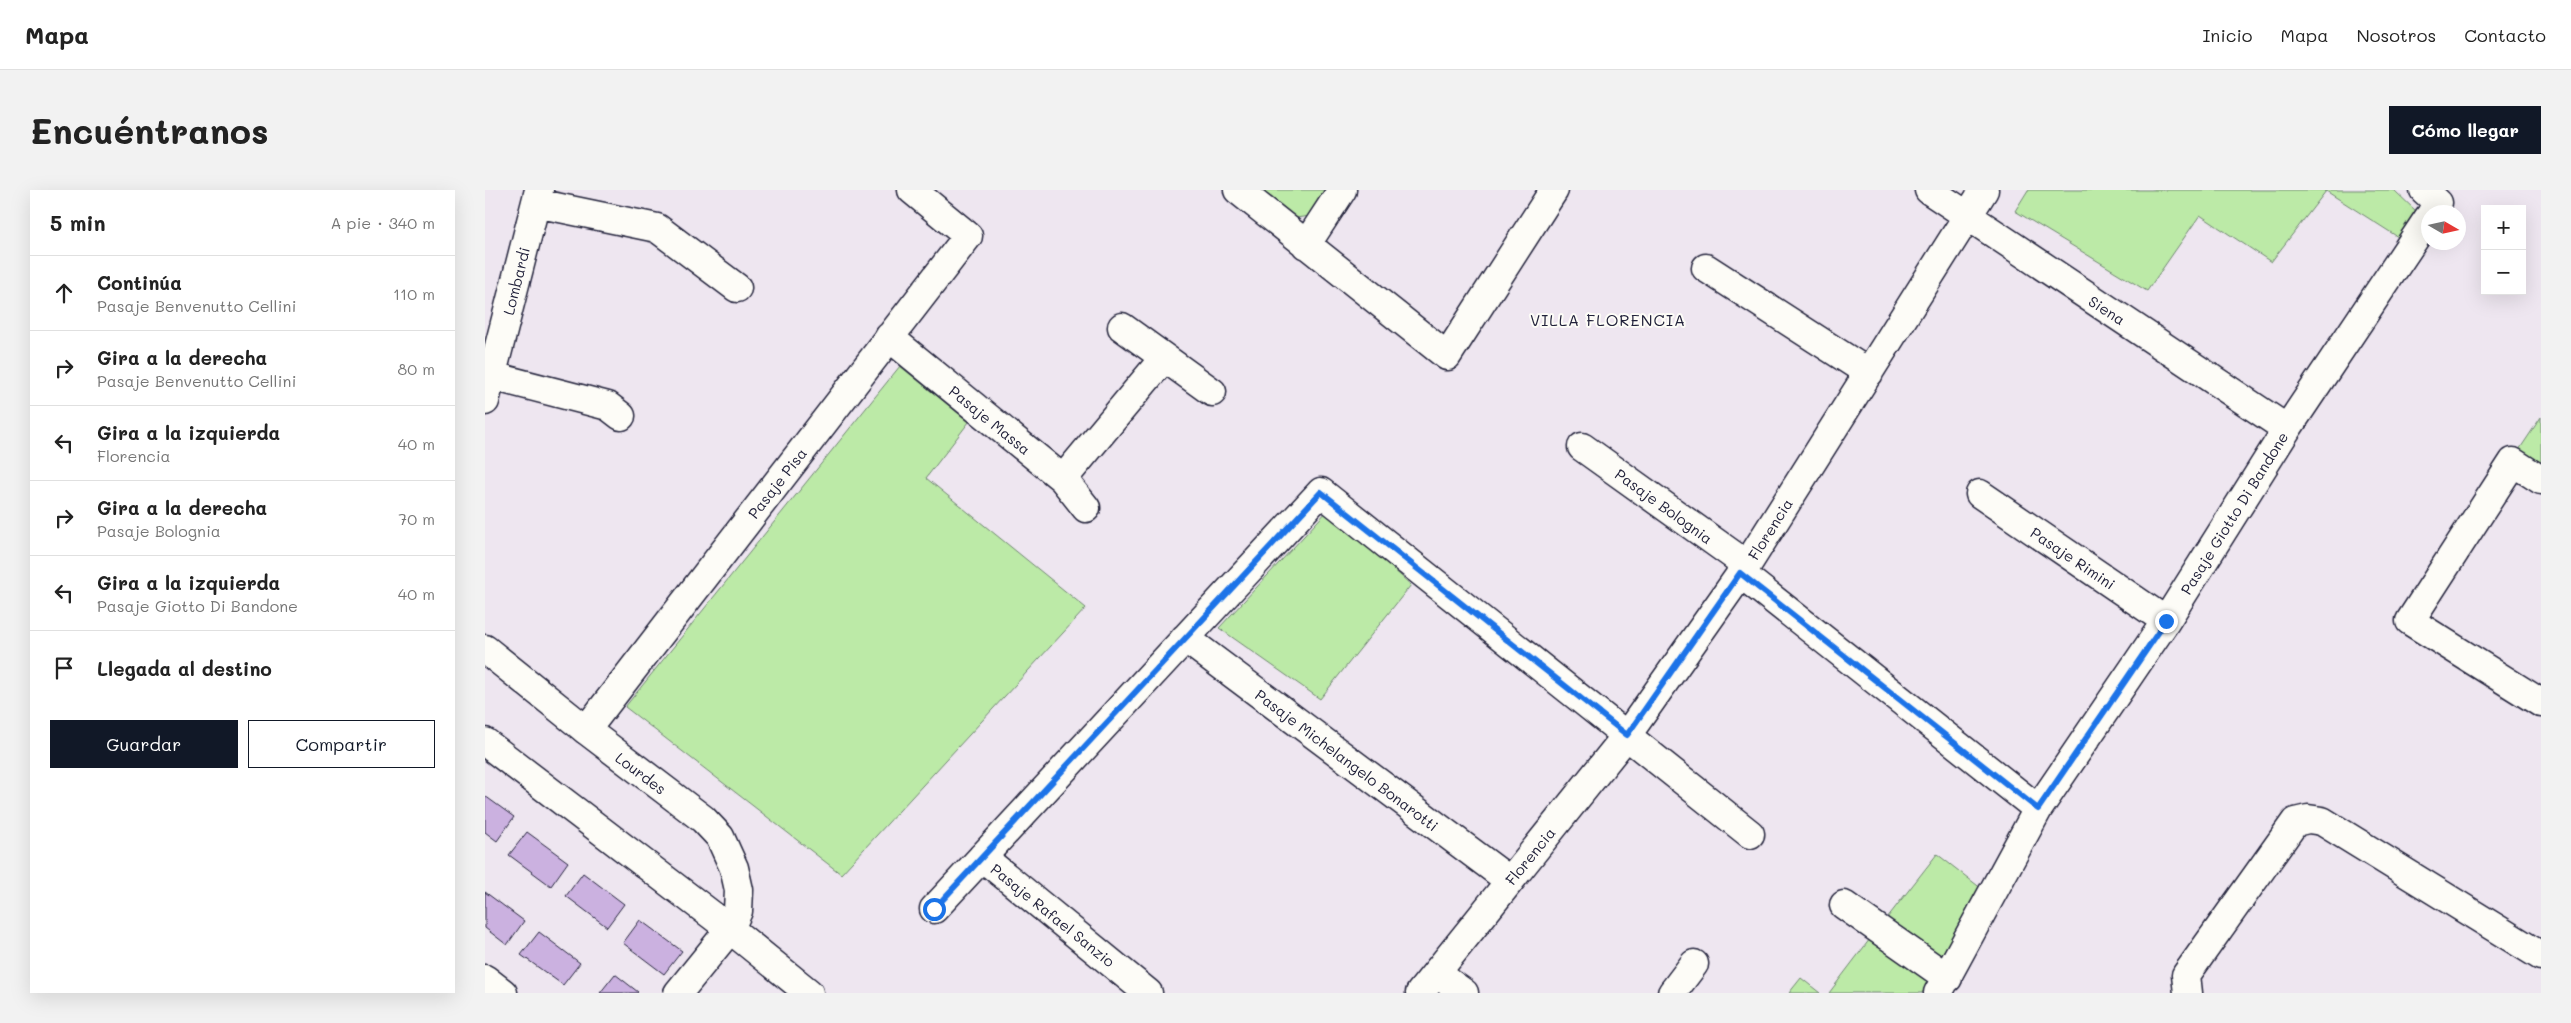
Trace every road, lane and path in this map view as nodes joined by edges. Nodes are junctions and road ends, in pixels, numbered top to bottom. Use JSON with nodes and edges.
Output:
{"nodes":[{"id":1,"x":912,"y":190,"type":"edge"},
{"id":2,"x":1238,"y":190,"type":"edge"},
{"id":3,"x":1341,"y":190,"type":"edge"},
{"id":4,"x":1554,"y":190,"type":"edge"},
{"id":5,"x":1929,"y":190,"type":"edge"},
{"id":6,"x":1983,"y":190,"type":"edge"},
{"id":7,"x":537,"y":197,"type":"edge"},
{"id":8,"x":1966,"y":217,"type":"junction"},
{"id":9,"x":2421,"y":220,"type":"edge"},
{"id":10,"x":1306,"y":245,"type":"junction"},
{"id":11,"x":1706,"y":268,"type":"dead end"},
{"id":12,"x":737,"y":288,"type":"dead end"},
{"id":13,"x":1122,"y":327,"type":"dead end"},
{"id":14,"x":889,"y":337,"type":"junction"},
{"id":15,"x":1164,"y":358,"type":"junction"},
{"id":16,"x":1869,"y":373,"type":"junction"},
{"id":17,"x":488,"y":389,"type":"edge"},
{"id":18,"x":1212,"y":392,"type":"dead end"},
{"id":19,"x":621,"y":416,"type":"dead end"},
{"id":20,"x":2287,"y":429,"type":"junction"},
{"id":21,"x":1582,"y":447,"type":"dead end"},
{"id":22,"x":1063,"y":479,"type":"junction"},
{"id":23,"x":2541,"y":480,"type":"edge"},
{"id":24,"x":1980,"y":494,"type":"dead end"},
{"id":25,"x":1086,"y":508,"type":"dead end"},
{"id":26,"x":1744,"y":569,"type":"junction"},
{"id":27,"x":2166,"y":621,"type":"junction"},
{"id":28,"x":1185,"y":638,"type":"junction"},
{"id":29,"x":485,"y":649,"type":"edge"},
{"id":30,"x":2541,"y":703,"type":"edge"},
{"id":31,"x":585,"y":730,"type":"junction"},
{"id":32,"x":1627,"y":735,"type":"junction"},
{"id":33,"x":485,"y":742,"type":"edge"},
{"id":34,"x":2038,"y":809,"type":"junction"},
{"id":35,"x":1750,"y":834,"type":"dead end"},
{"id":36,"x":982,"y":857,"type":"junction"},
{"id":37,"x":1510,"y":881,"type":"junction"},
{"id":38,"x":1844,"y":905,"type":"dead end"},
{"id":39,"x":934,"y":909,"type":"dead end"},
{"id":40,"x":730,"y":929,"type":"junction"},
{"id":41,"x":2541,"y":956,"type":"edge"},
{"id":42,"x":1694,"y":964,"type":"dead end"},
{"id":43,"x":485,"y":979,"type":"edge"},
{"id":44,"x":1428,"y":983,"type":"edge"},
{"id":45,"x":1943,"y":985,"type":"edge"},
{"id":46,"x":503,"y":993,"type":"edge"},
{"id":47,"x":678,"y":993,"type":"edge"},
{"id":48,"x":809,"y":993,"type":"edge"},
{"id":49,"x":1148,"y":993,"type":"edge"},
{"id":50,"x":1464,"y":993,"type":"edge"},
{"id":51,"x":1672,"y":993,"type":"edge"},
{"id":52,"x":2187,"y":993,"type":"edge"}],
"edges":[{"from":1,"to":14,"type":"street","name":"Pasaje Pisa"},
{"from":2,"to":10,"type":"street"},
{"from":3,"to":10,"type":"street"},
{"from":4,"to":10,"type":"street"},
{"from":5,"to":8,"type":"street","name":"Siena"},
{"from":6,"to":8,"type":"street","name":"Florencia"},
{"from":7,"to":12,"type":"street"},
{"from":7,"to":17,"type":"street","name":"Lombardi"},
{"from":8,"to":16,"type":"street","name":"Florencia"},
{"from":8,"to":20,"type":"street","name":"Siena"},
{"from":9,"to":20,"type":"street","name":"Pasaje Giotto Di Bandone"},
{"from":11,"to":16,"type":"street"},
{"from":13,"to":15,"type":"street"},
{"from":14,"to":22,"type":"street","name":"Pasaje Massa"},
{"from":14,"to":31,"type":"street","name":"Pasaje Pisa"},
{"from":15,"to":18,"type":"street"},
{"from":15,"to":22,"type":"street"},
{"from":16,"to":26,"type":"street","name":"Florencia"},
{"from":17,"to":19,"type":"street"},
{"from":20,"to":27,"type":"street","name":"Pasaje Giotto Di Bandone"},
{"from":21,"to":26,"type":"street","name":"Pasaje Bolognia"},
{"from":22,"to":25,"type":"street","name":"Pasaje Massa"},
{"from":23,"to":30,"type":"street"},
{"from":24,"to":27,"type":"street","name":"Pasaje Rimini"},
{"from":26,"to":32,"type":"street","name":"Florencia"},
{"from":26,"to":34,"type":"street","name":"Pasaje Bolognia"},
{"from":27,"to":34,"type":"street","name":"Pasaje Giotto Di Bandone"},
{"from":28,"to":32,"type":"street"},
{"from":28,"to":36,"type":"street"},
{"from":28,"to":37,"type":"street","name":"Pasaje Michelangelo Bonarotti"},
{"from":29,"to":31,"type":"street","name":"Lourdes"},
{"from":31,"to":40,"type":"street","name":"Lourdes"},
{"from":32,"to":35,"type":"street"},
{"from":32,"to":37,"type":"street","name":"Florencia"},
{"from":33,"to":40,"type":"street"},
{"from":34,"to":45,"type":"street","name":"Pasaje Giotto Di Bandone"},
{"from":36,"to":39,"type":"street"},
{"from":36,"to":49,"type":"street","name":"Pasaje Rafael Sanzio"},
{"from":37,"to":44,"type":"street","name":"Florencia"},
{"from":38,"to":45,"type":"street"},
{"from":40,"to":47,"type":"street","name":"Lourdes"},
{"from":40,"to":48,"type":"street"},
{"from":41,"to":52,"type":"street"},
{"from":42,"to":51,"type":"street"},
{"from":43,"to":46,"type":"street"},
{"from":44,"to":50,"type":"street"}]}
